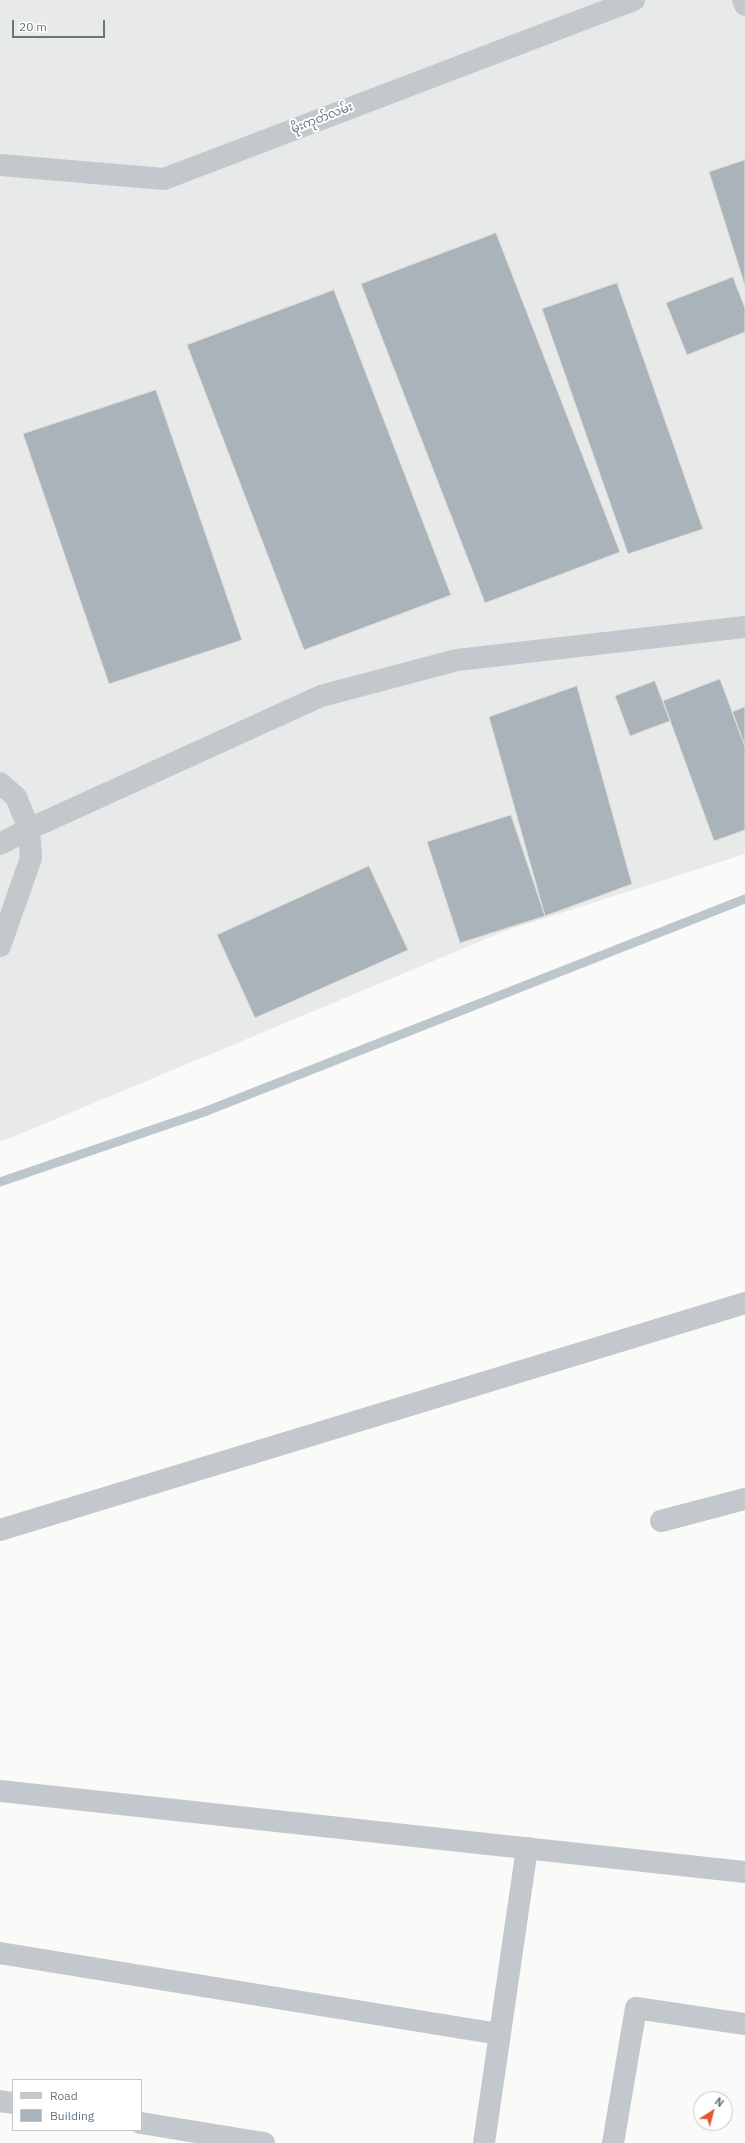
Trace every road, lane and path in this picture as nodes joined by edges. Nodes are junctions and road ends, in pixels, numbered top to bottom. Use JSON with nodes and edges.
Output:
{"nodes":[{"id":1,"x":634,"y":0,"type":"edge"},
{"id":2,"x":743,"y":0,"type":"edge"},
{"id":3,"x":745,"y":5,"type":"edge"},
{"id":4,"x":0,"y":164,"type":"edge"},
{"id":5,"x":745,"y":627,"type":"edge"},
{"id":6,"x":0,"y":783,"type":"edge"},
{"id":7,"x":29,"y":828,"type":"junction"},
{"id":8,"x":0,"y":844,"type":"edge"},
{"id":9,"x":0,"y":946,"type":"edge"},
{"id":10,"x":745,"y":1303,"type":"edge"},
{"id":11,"x":745,"y":1499,"type":"edge"},
{"id":12,"x":661,"y":1521,"type":"dead end"},
{"id":13,"x":0,"y":1530,"type":"edge"},
{"id":14,"x":0,"y":1791,"type":"edge"},
{"id":15,"x":528,"y":1848,"type":"junction"},
{"id":16,"x":745,"y":1872,"type":"edge"},
{"id":17,"x":0,"y":1953,"type":"edge"},
{"id":18,"x":745,"y":2024,"type":"edge"},
{"id":19,"x":499,"y":2034,"type":"junction"},
{"id":20,"x":0,"y":2101,"type":"edge"},
{"id":21,"x":12,"y":2103,"type":"edge"},
{"id":22,"x":142,"y":2123,"type":"edge"},
{"id":23,"x":264,"y":2143,"type":"edge"},
{"id":24,"x":484,"y":2143,"type":"edge"},
{"id":25,"x":614,"y":2143,"type":"edge"}],
"edges":[{"from":1,"to":4,"type":"street","name":"မိုးကုတ်လမ်း"},
{"from":2,"to":3,"type":"street"},
{"from":5,"to":7,"type":"street"},
{"from":6,"to":7,"type":"street"},
{"from":7,"to":8,"type":"street"},
{"from":7,"to":9,"type":"street"},
{"from":10,"to":13,"type":"street"},
{"from":11,"to":12,"type":"street"},
{"from":14,"to":15,"type":"street"},
{"from":15,"to":16,"type":"street"},
{"from":15,"to":19,"type":"street"},
{"from":17,"to":19,"type":"street"},
{"from":18,"to":25,"type":"street"},
{"from":19,"to":24,"type":"street"},
{"from":20,"to":21,"type":"street"},
{"from":22,"to":23,"type":"street"}]}
